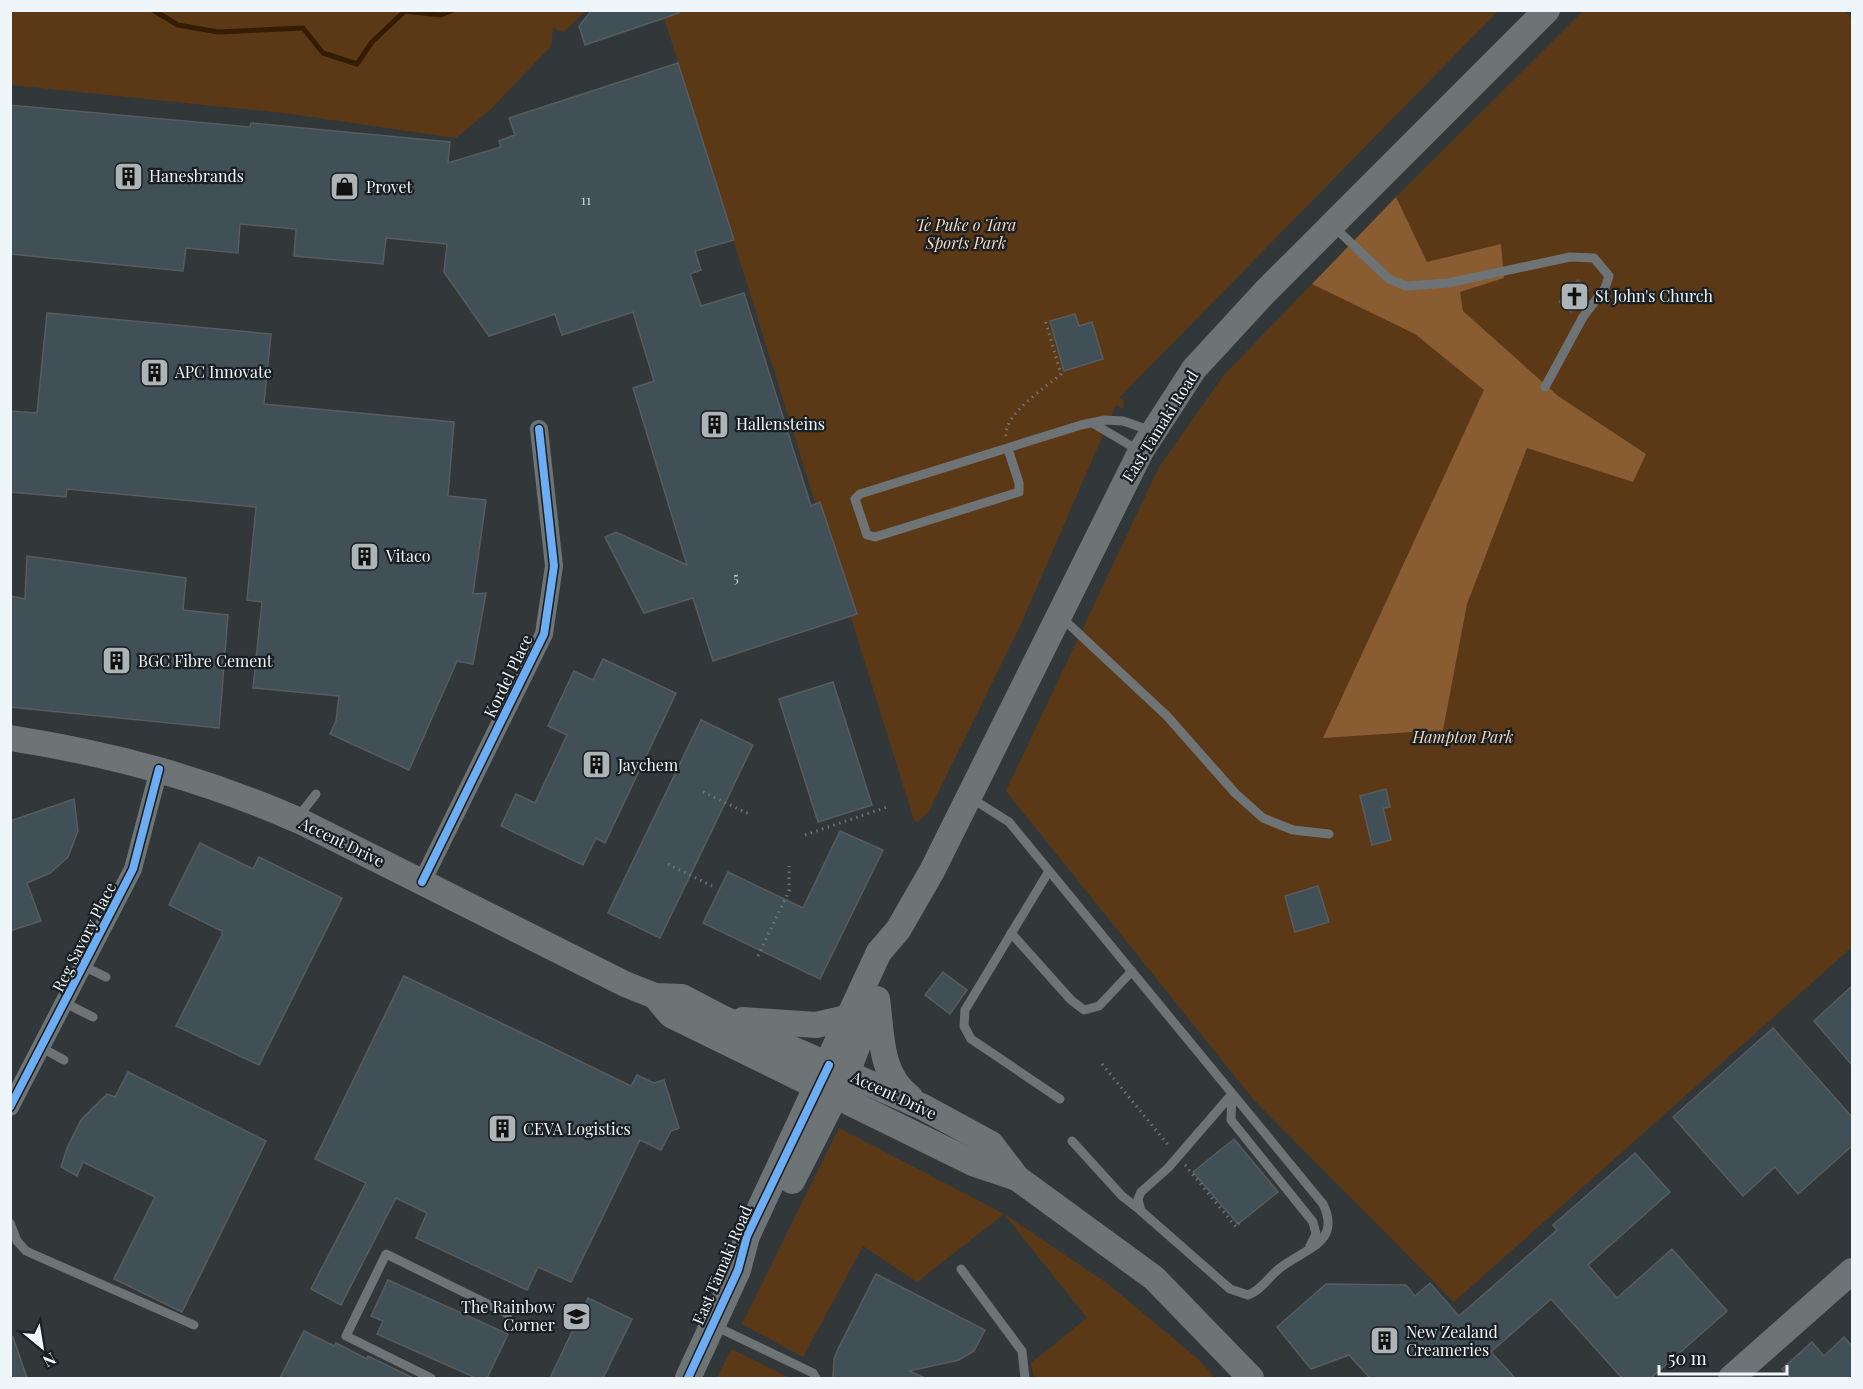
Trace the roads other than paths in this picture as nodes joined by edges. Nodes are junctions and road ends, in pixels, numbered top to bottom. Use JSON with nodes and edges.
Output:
{"nodes":[{"id":1,"x":1547,"y":10,"type":"edge"},
{"id":2,"x":1333,"y":226,"type":"junction"},
{"id":3,"x":1545,"y":387,"type":"dead end"},
{"id":4,"x":1094,"y":424,"type":"junction"},
{"id":5,"x":539,"y":429,"type":"dead end"},
{"id":6,"x":1147,"y":441,"type":"junction"},
{"id":7,"x":1008,"y":448,"type":"junction"},
{"id":8,"x":1059,"y":616,"type":"junction"},
{"id":9,"x":10,"y":738,"type":"edge"},
{"id":10,"x":159,"y":769,"type":"junction"},
{"id":11,"x":316,"y":794,"type":"dead end"},
{"id":12,"x":969,"y":797,"type":"junction"},
{"id":13,"x":296,"y":819,"type":"junction"},
{"id":14,"x":1329,"y":834,"type":"dead end"},
{"id":15,"x":1050,"y":870,"type":"junction"},
{"id":16,"x":422,"y":882,"type":"junction"},
{"id":17,"x":898,"y":930,"type":"junction"},
{"id":18,"x":1011,"y":933,"type":"junction"},
{"id":19,"x":84,"y":966,"type":"junction"},
{"id":20,"x":1132,"y":971,"type":"junction"},
{"id":21,"x":106,"y":977,"type":"dead end"},
{"id":22,"x":877,"y":995,"type":"junction"},
{"id":23,"x":655,"y":996,"type":"junction"},
{"id":24,"x":65,"y":1003,"type":"junction"},
{"id":25,"x":93,"y":1017,"type":"dead end"},
{"id":26,"x":851,"y":1017,"type":"junction"},
{"id":27,"x":724,"y":1019,"type":"junction"},
{"id":28,"x":42,"y":1048,"type":"junction"},
{"id":29,"x":64,"y":1060,"type":"dead end"},
{"id":30,"x":832,"y":1080,"type":"junction"},
{"id":31,"x":16,"y":1087,"type":"edge"},
{"id":32,"x":1232,"y":1094,"type":"junction"},
{"id":33,"x":1060,"y":1099,"type":"dead end"},
{"id":34,"x":10,"y":1107,"type":"edge"},
{"id":35,"x":923,"y":1107,"type":"junction"},
{"id":36,"x":1072,"y":1141,"type":"dead end"},
{"id":37,"x":1017,"y":1178,"type":"junction"},
{"id":38,"x":1141,"y":1210,"type":"junction"},
{"id":39,"x":10,"y":1223,"type":"edge"},
{"id":40,"x":1306,"y":1252,"type":"junction"},
{"id":41,"x":961,"y":1269,"type":"dead end"},
{"id":42,"x":1852,"y":1271,"type":"edge"},
{"id":43,"x":508,"y":1314,"type":"dead end"},
{"id":44,"x":194,"y":1325,"type":"dead end"},
{"id":45,"x":712,"y":1325,"type":"junction"},
{"id":46,"x":431,"y":1378,"type":"edge"},
{"id":47,"x":688,"y":1378,"type":"edge"},
{"id":48,"x":816,"y":1378,"type":"edge"},
{"id":49,"x":1025,"y":1378,"type":"edge"},
{"id":50,"x":1251,"y":1378,"type":"edge"},
{"id":51,"x":1731,"y":1378,"type":"edge"}],
"edges":[{"from":1,"to":2,"type":"main road","name":"East Tāmaki Road"},
{"from":2,"to":3,"type":"lane"},
{"from":2,"to":6,"type":"main road","name":"East Tāmaki Road"},
{"from":4,"to":6,"type":"lane"},
{"from":4,"to":6,"type":"lane"},
{"from":4,"to":7,"type":"lane"},
{"from":5,"to":16,"type":"street","name":"Kordel Place"},
{"from":6,"to":8,"type":"main road","name":"East Tāmaki Road"},
{"from":7,"to":7,"type":"lane"},
{"from":8,"to":12,"type":"main road","name":"East Tāmaki Road"},
{"from":8,"to":14,"type":"lane"},
{"from":9,"to":10,"type":"main road","name":"Accent Drive"},
{"from":10,"to":13,"type":"main road","name":"Accent Drive"},
{"from":10,"to":19,"type":"street","name":"Reg Savory Place"},
{"from":11,"to":13,"type":"lane"},
{"from":12,"to":15,"type":"lane"},
{"from":12,"to":17,"type":"main road","name":"East Tāmaki Road"},
{"from":13,"to":16,"type":"main road","name":"Accent Drive"},
{"from":15,"to":18,"type":"lane"},
{"from":15,"to":20,"type":"lane"},
{"from":16,"to":23,"type":"main road","name":"Accent Drive"},
{"from":17,"to":22,"type":"main road","name":"East Tāmaki Road"},
{"from":17,"to":26,"type":"main road","name":"East Tāmaki Road"},
{"from":18,"to":20,"type":"lane"},
{"from":18,"to":33,"type":"lane"},
{"from":19,"to":21,"type":"lane"},
{"from":19,"to":24,"type":"street","name":"Reg Savory Place"},
{"from":20,"to":32,"type":"lane"},
{"from":22,"to":30,"type":"main road","name":"East Tāmaki Road"},
{"from":22,"to":35,"type":"main road"},
{"from":23,"to":27,"type":"main road","name":"Accent Drive"},
{"from":23,"to":30,"type":"main road","name":"Accent Drive"},
{"from":24,"to":25,"type":"lane"},
{"from":24,"to":28,"type":"street","name":"Reg Savory Place"},
{"from":26,"to":27,"type":"main road"},
{"from":26,"to":30,"type":"main road","name":"East Tāmaki Road"},
{"from":27,"to":30,"type":"main road","name":"Accent Drive"},
{"from":28,"to":29,"type":"lane"},
{"from":28,"to":31,"type":"street","name":"Reg Savory Place"},
{"from":30,"to":35,"type":"main road","name":"Accent Drive"},
{"from":30,"to":37,"type":"main road","name":"Accent Drive"},
{"from":30,"to":45,"type":"main road","name":"East Tāmaki Road"},
{"from":31,"to":34,"type":"street","name":"Reg Savory Place"},
{"from":32,"to":38,"type":"lane"},
{"from":32,"to":40,"type":"lane"},
{"from":32,"to":40,"type":"lane"},
{"from":35,"to":37,"type":"main road","name":"Accent Drive"},
{"from":36,"to":38,"type":"lane"},
{"from":37,"to":50,"type":"main road","name":"Accent Drive"},
{"from":38,"to":40,"type":"lane"},
{"from":39,"to":44,"type":"lane"},
{"from":41,"to":49,"type":"lane"},
{"from":42,"to":51,"type":"main road"},
{"from":43,"to":46,"type":"lane"},
{"from":45,"to":47,"type":"main road","name":"East Tāmaki Road"},
{"from":45,"to":48,"type":"lane"}]}
